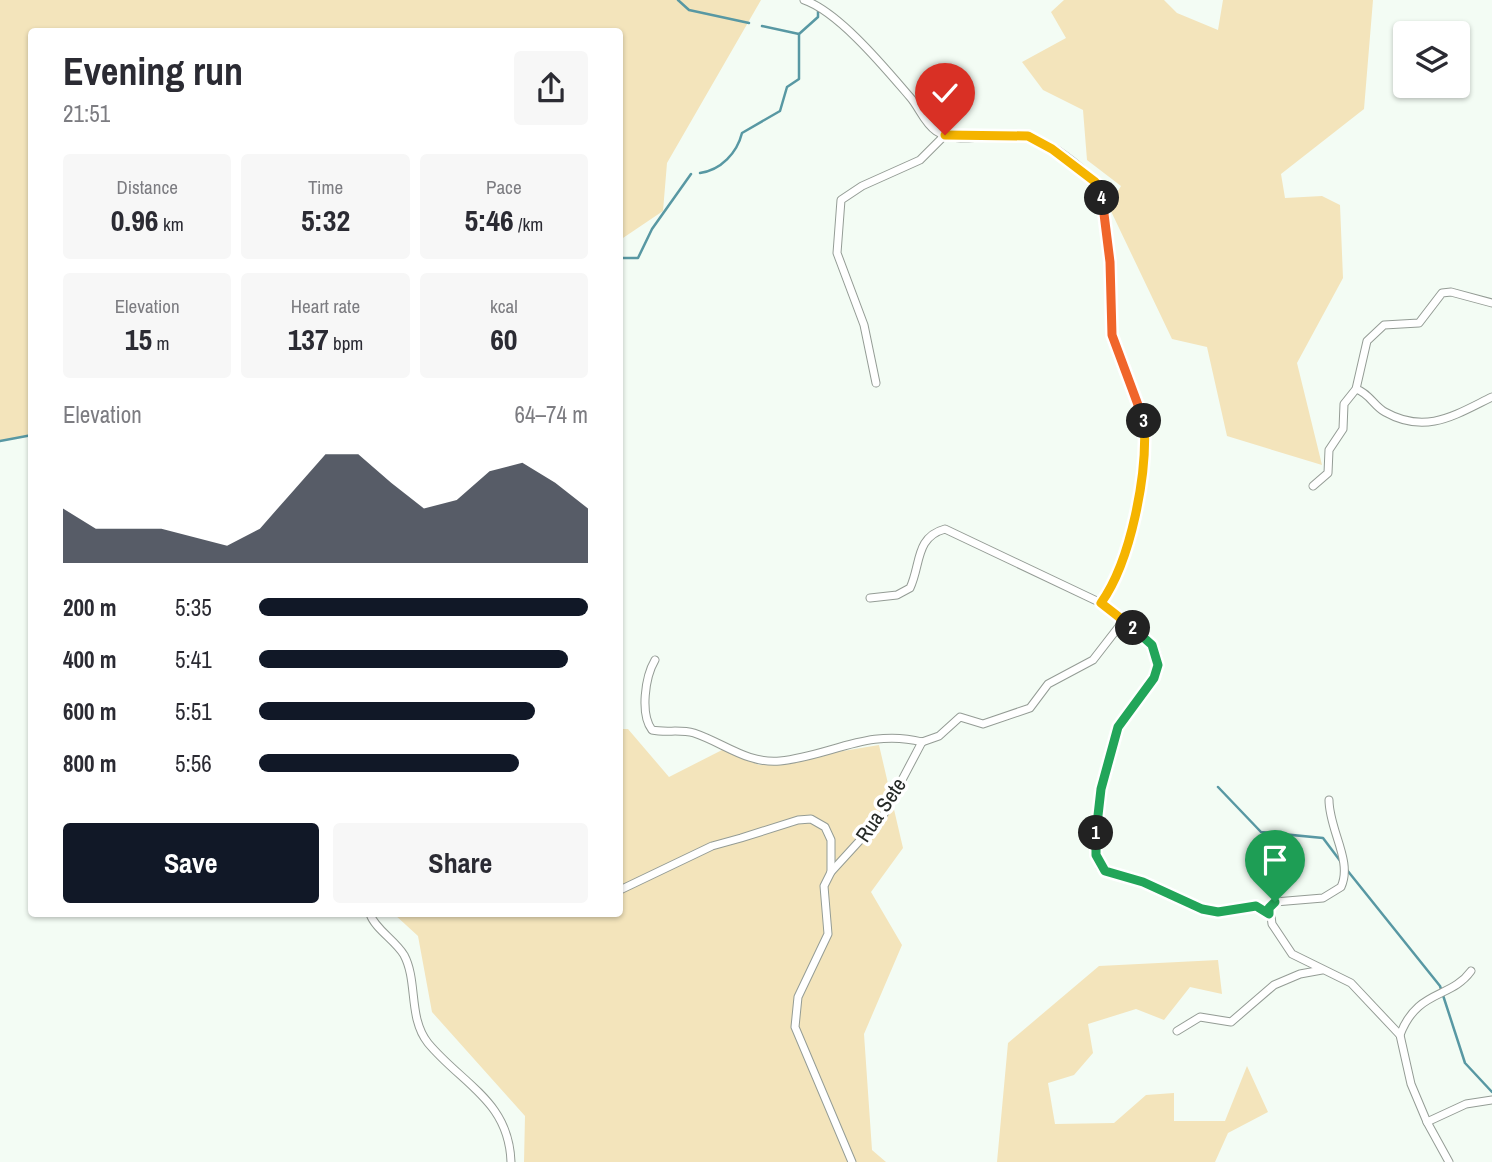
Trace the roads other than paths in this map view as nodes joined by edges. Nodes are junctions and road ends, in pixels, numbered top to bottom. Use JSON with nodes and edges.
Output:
{"nodes":[{"id":1,"x":804,"y":0,"type":"edge"},
{"id":2,"x":945,"y":135,"type":"junction"},
{"id":3,"x":1492,"y":303,"type":"edge"},
{"id":4,"x":876,"y":383,"type":"dead end"},
{"id":5,"x":1356,"y":389,"type":"junction"},
{"id":6,"x":1492,"y":397,"type":"edge"},
{"id":7,"x":1314,"y":486,"type":"dead end"},
{"id":8,"x":870,"y":598,"type":"dead end"},
{"id":9,"x":1101,"y":603,"type":"junction"},
{"id":10,"x":1124,"y":620,"type":"junction"},
{"id":11,"x":655,"y":660,"type":"dead end"},
{"id":12,"x":922,"y":741,"type":"junction"},
{"id":13,"x":1329,"y":800,"type":"dead end"},
{"id":14,"x":831,"y":872,"type":"junction"},
{"id":15,"x":623,"y":889,"type":"edge"},
{"id":16,"x":1269,"y":914,"type":"junction"},
{"id":17,"x":372,"y":917,"type":"edge"},
{"id":18,"x":1323,"y":970,"type":"junction"},
{"id":19,"x":1471,"y":971,"type":"dead end"},
{"id":20,"x":1177,"y":1031,"type":"dead end"},
{"id":21,"x":1400,"y":1035,"type":"junction"},
{"id":22,"x":1492,"y":1100,"type":"edge"},
{"id":23,"x":1427,"y":1122,"type":"junction"},
{"id":24,"x":511,"y":1162,"type":"edge"},
{"id":25,"x":852,"y":1162,"type":"edge"},
{"id":26,"x":1449,"y":1162,"type":"edge"}],
"edges":[{"from":1,"to":2,"type":"street"},
{"from":2,"to":4,"type":"street"},
{"from":2,"to":9,"type":"street"},
{"from":3,"to":5,"type":"street"},
{"from":5,"to":6,"type":"street"},
{"from":5,"to":7,"type":"street"},
{"from":8,"to":9,"type":"street"},
{"from":9,"to":10,"type":"street"},
{"from":10,"to":12,"type":"street"},
{"from":10,"to":16,"type":"street"},
{"from":11,"to":12,"type":"street"},
{"from":12,"to":14,"type":"street","name":"Rua Sete"},
{"from":13,"to":16,"type":"street"},
{"from":14,"to":15,"type":"street"},
{"from":14,"to":25,"type":"street"},
{"from":16,"to":18,"type":"street"},
{"from":17,"to":24,"type":"street"},
{"from":18,"to":20,"type":"street"},
{"from":18,"to":21,"type":"street"},
{"from":19,"to":21,"type":"street"},
{"from":21,"to":23,"type":"street"},
{"from":22,"to":23,"type":"street"},
{"from":23,"to":26,"type":"street"}]}
